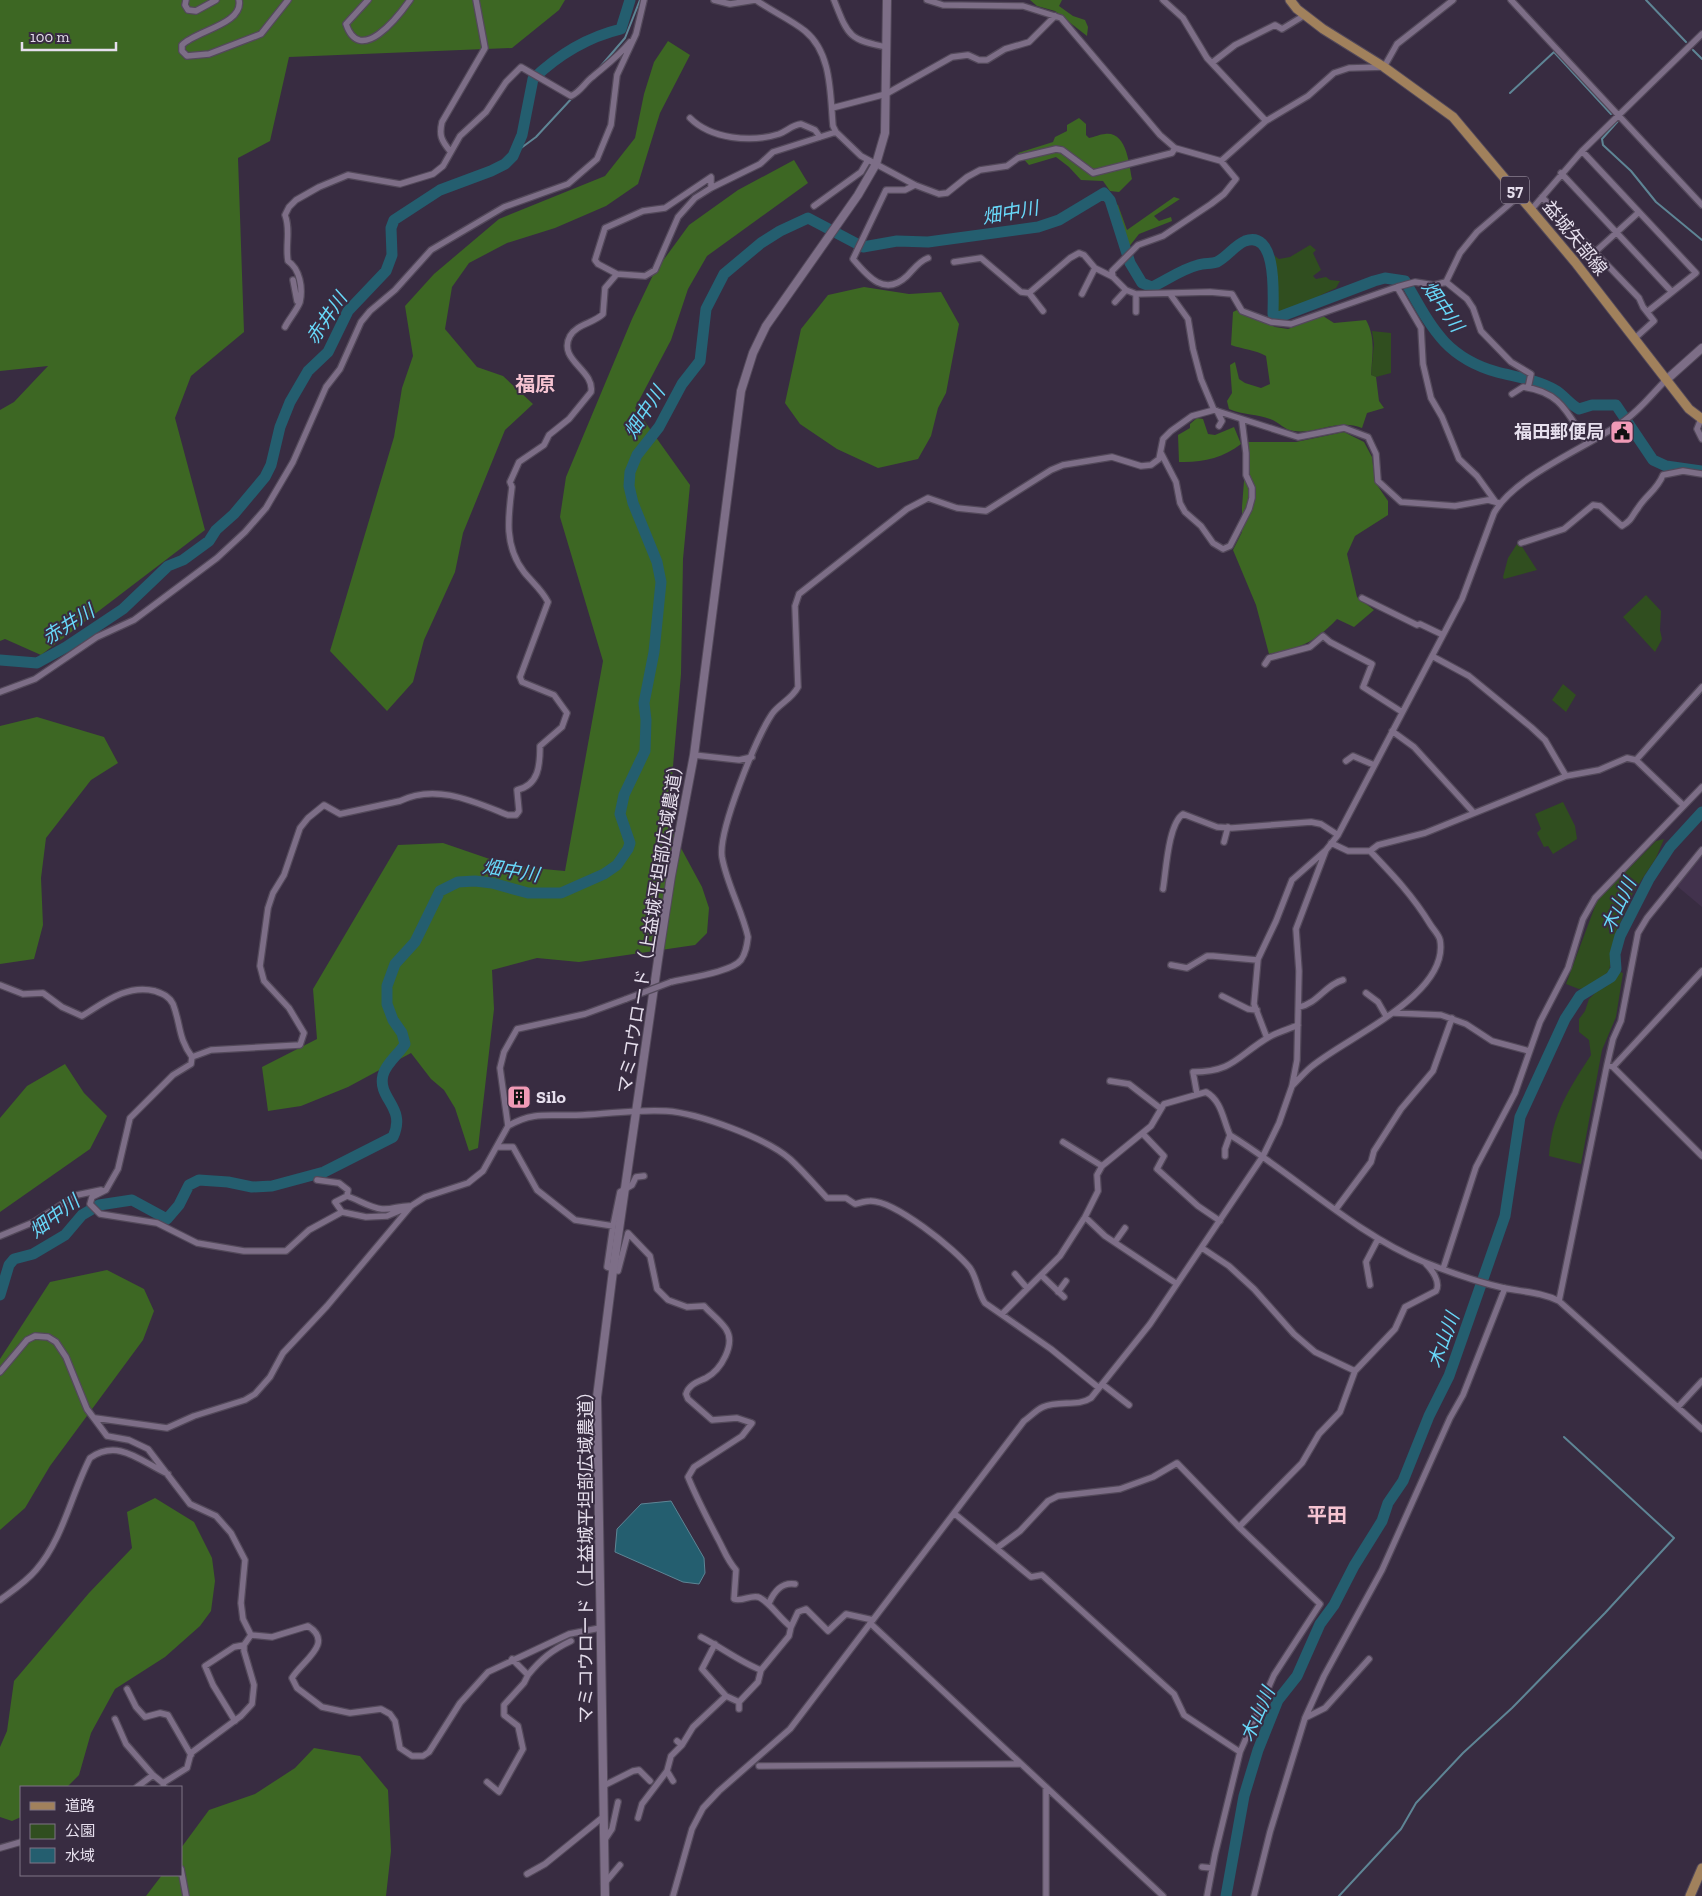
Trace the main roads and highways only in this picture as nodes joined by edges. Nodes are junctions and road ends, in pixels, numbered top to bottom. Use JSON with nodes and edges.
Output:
{"nodes":[{"id":1,"x":1290,"y":0,"type":"edge"},
{"id":2,"x":1702,"y":419,"type":"edge"},
{"id":3,"x":1702,"y":1868,"type":"edge"},
{"id":4,"x":1690,"y":1896,"type":"edge"}],
"edges":[{"from":1,"to":2,"type":"main road","name":"益城矢部線","number":"57"},
{"from":3,"to":4,"type":"main road"}]}
